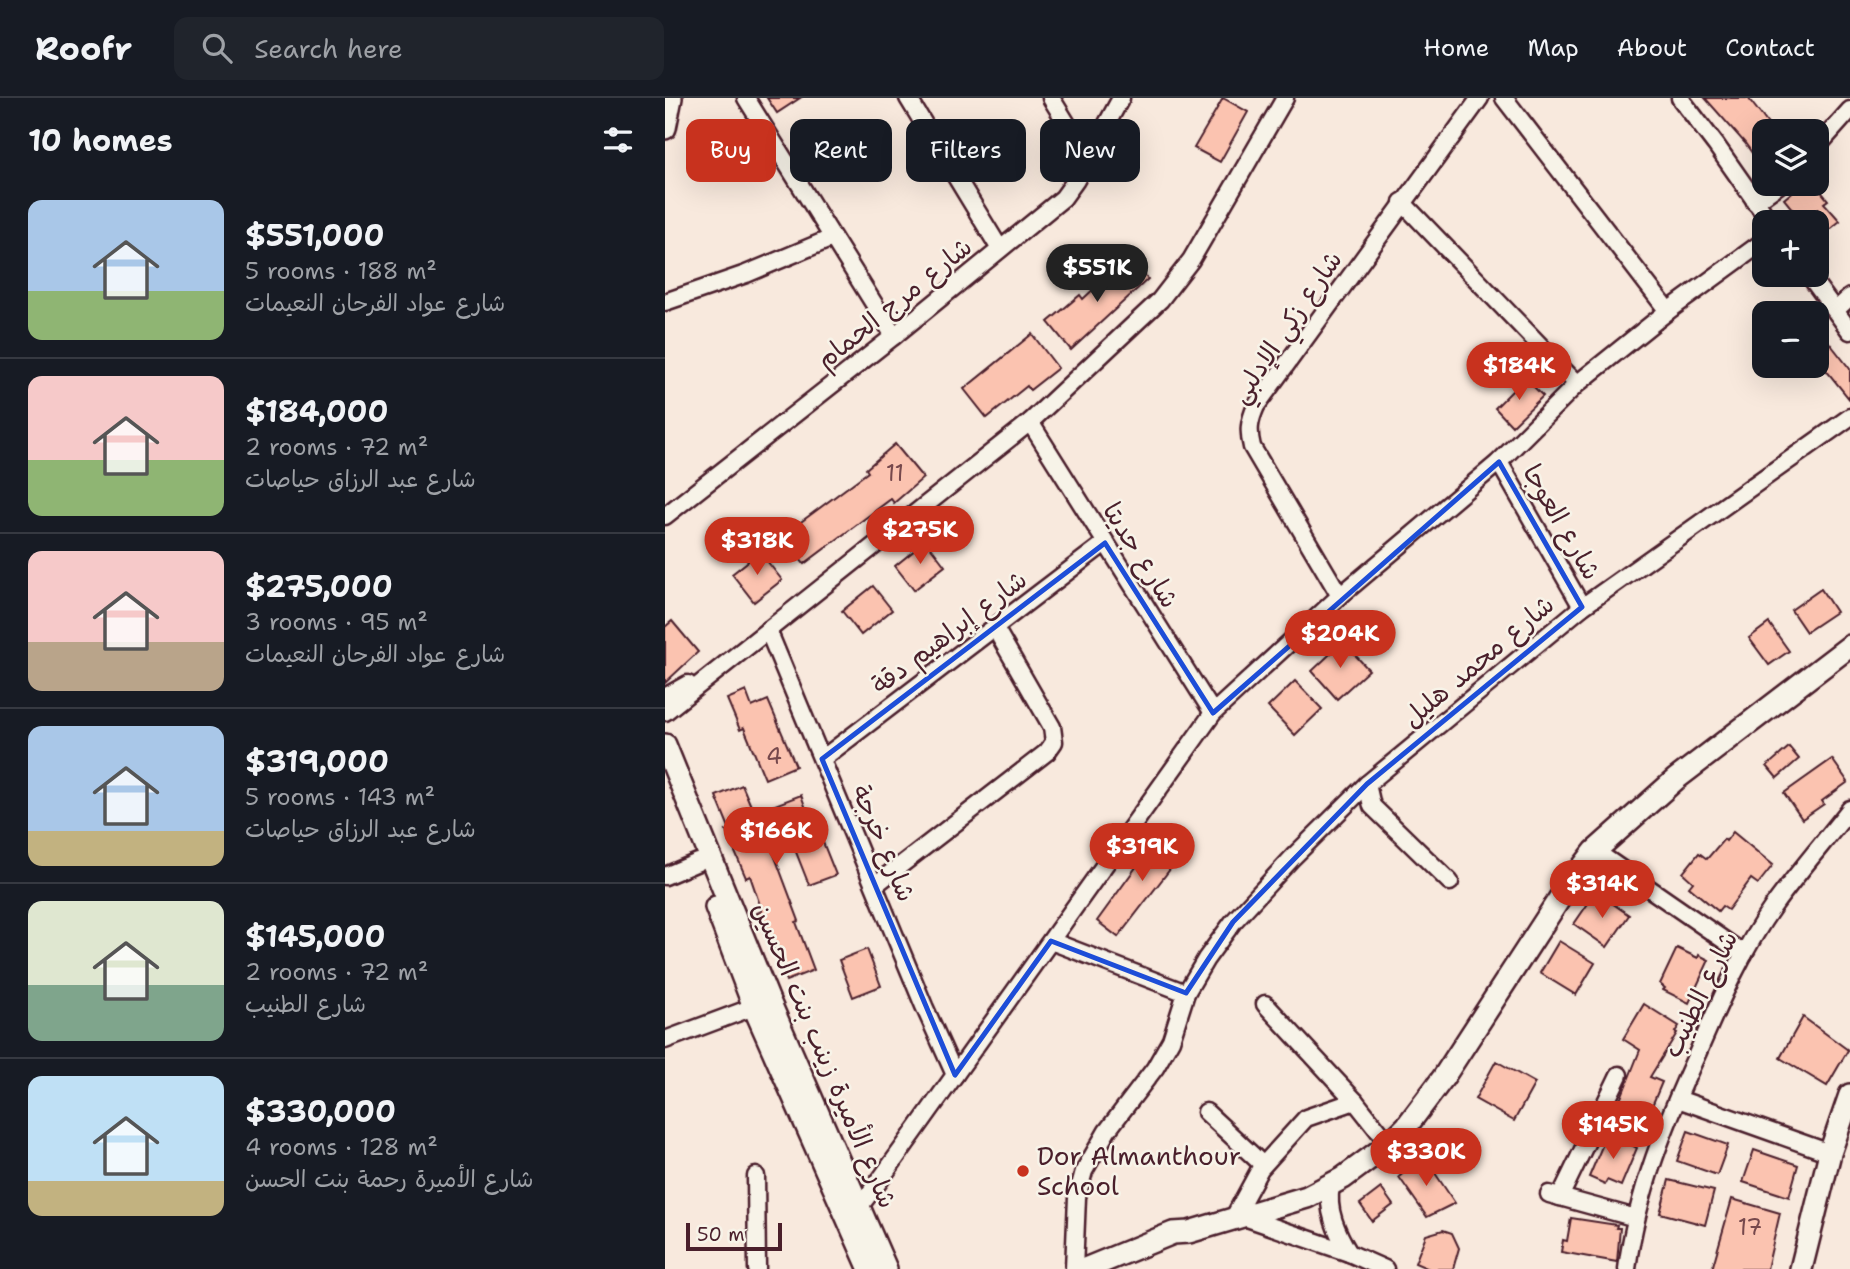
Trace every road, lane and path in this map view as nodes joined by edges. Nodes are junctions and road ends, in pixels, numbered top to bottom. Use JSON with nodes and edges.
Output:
{"nodes":[{"id":1,"x":671,"y":98,"type":"edge"},
{"id":2,"x":746,"y":98,"type":"edge"},
{"id":3,"x":908,"y":98,"type":"edge"},
{"id":4,"x":1051,"y":98,"type":"edge"},
{"id":5,"x":1121,"y":98,"type":"edge"},
{"id":6,"x":1285,"y":98,"type":"edge"},
{"id":7,"x":1480,"y":98,"type":"edge"},
{"id":8,"x":1504,"y":98,"type":"edge"},
{"id":9,"x":1679,"y":98,"type":"edge"},
{"id":10,"x":1850,"y":110,"type":"edge"},
{"id":11,"x":1064,"y":119,"type":"edge"},
{"id":12,"x":1109,"y":119,"type":"edge"},
{"id":13,"x":665,"y":128,"type":"edge"},
{"id":14,"x":1829,"y":134,"type":"edge"},
{"id":15,"x":1075,"y":182,"type":"edge"},
{"id":16,"x":1763,"y":196,"type":"edge"},
{"id":17,"x":1402,"y":202,"type":"junction"},
{"id":18,"x":1755,"y":202,"type":"junction"},
{"id":19,"x":1761,"y":210,"type":"edge"},
{"id":20,"x":832,"y":238,"type":"junction"},
{"id":21,"x":1000,"y":249,"type":"junction"},
{"id":22,"x":1752,"y":250,"type":"edge"},
{"id":23,"x":1818,"y":287,"type":"edge"},
{"id":24,"x":1850,"y":297,"type":"edge"},
{"id":25,"x":665,"y":302,"type":"edge"},
{"id":26,"x":1836,"y":310,"type":"junction"},
{"id":27,"x":1668,"y":311,"type":"junction"},
{"id":28,"x":1850,"y":331,"type":"edge"},
{"id":29,"x":894,"y":336,"type":"junction"},
{"id":30,"x":1577,"y":384,"type":"junction"},
{"id":31,"x":1850,"y":417,"type":"edge"},
{"id":32,"x":1030,"y":422,"type":"junction"},
{"id":33,"x":1499,"y":462,"type":"junction"},
{"id":34,"x":665,"y":516,"type":"edge"},
{"id":35,"x":1105,"y":543,"type":"junction"},
{"id":36,"x":1341,"y":596,"type":"junction"},
{"id":37,"x":1582,"y":607,"type":"junction"},
{"id":38,"x":995,"y":628,"type":"junction"},
{"id":39,"x":768,"y":631,"type":"junction"},
{"id":40,"x":1850,"y":646,"type":"edge"},
{"id":41,"x":709,"y":675,"type":"junction"},
{"id":42,"x":665,"y":697,"type":"edge"},
{"id":43,"x":665,"y":712,"type":"edge"},
{"id":44,"x":1213,"y":713,"type":"junction"},
{"id":45,"x":665,"y":745,"type":"edge"},
{"id":46,"x":822,"y":759,"type":"junction"},
{"id":47,"x":665,"y":778,"type":"edge"},
{"id":48,"x":1367,"y":784,"type":"junction"},
{"id":49,"x":1850,"y":808,"type":"edge"},
{"id":50,"x":1595,"y":851,"type":"junction"},
{"id":51,"x":698,"y":862,"type":"junction"},
{"id":52,"x":665,"y":876,"type":"edge"},
{"id":53,"x":1450,"y":882,"type":"dead end"},
{"id":54,"x":875,"y":885,"type":"junction"},
{"id":55,"x":1051,"y":942,"type":"junction"},
{"id":56,"x":1744,"y":954,"type":"junction"},
{"id":57,"x":1185,"y":993,"type":"junction"},
{"id":58,"x":762,"y":1004,"type":"junction"},
{"id":59,"x":1265,"y":1004,"type":"dead end"},
{"id":60,"x":665,"y":1040,"type":"edge"},
{"id":61,"x":955,"y":1075,"type":"junction"},
{"id":62,"x":1619,"y":1075,"type":"dead end"},
{"id":63,"x":1850,"y":1095,"type":"edge"},
{"id":64,"x":1678,"y":1099,"type":"junction"},
{"id":65,"x":1355,"y":1101,"type":"junction"},
{"id":66,"x":1206,"y":1112,"type":"dead end"},
{"id":67,"x":1389,"y":1144,"type":"junction"},
{"id":68,"x":1830,"y":1153,"type":"junction"},
{"id":69,"x":1263,"y":1165,"type":"junction"},
{"id":70,"x":756,"y":1176,"type":"dead end"},
{"id":71,"x":1331,"y":1186,"type":"junction"},
{"id":72,"x":853,"y":1211,"type":"junction"},
{"id":73,"x":1237,"y":1217,"type":"junction"},
{"id":74,"x":1636,"y":1218,"type":"junction"},
{"id":75,"x":1189,"y":1232,"type":"junction"},
{"id":76,"x":1349,"y":1253,"type":"junction"},
{"id":77,"x":757,"y":1269,"type":"edge"},
{"id":78,"x":870,"y":1269,"type":"edge"},
{"id":79,"x":886,"y":1269,"type":"edge"},
{"id":80,"x":1074,"y":1269,"type":"edge"},
{"id":81,"x":1085,"y":1269,"type":"edge"},
{"id":82,"x":1119,"y":1269,"type":"edge"},
{"id":83,"x":1385,"y":1269,"type":"edge"},
{"id":84,"x":1627,"y":1269,"type":"edge"},
{"id":85,"x":1801,"y":1269,"type":"edge"}],
"edges":[{"from":1,"to":13,"type":"street"},
{"from":2,"to":20,"type":"street"},
{"from":3,"to":21,"type":"street"},
{"from":4,"to":11,"type":"street"},
{"from":5,"to":12,"type":"street","name":"شارع مرج الحمام"},
{"from":6,"to":32,"type":"street"},
{"from":7,"to":17,"type":"street","name":"شارع زكي الإدلبي"},
{"from":8,"to":27,"type":"street"},
{"from":9,"to":18,"type":"street"},
{"from":10,"to":14,"type":"street"},
{"from":15,"to":21,"type":"street","name":"شارع مرج الحمام"},
{"from":16,"to":18,"type":"street"},
{"from":17,"to":30,"type":"street"},
{"from":17,"to":36,"type":"street","name":"شارع زكي الإدلبي"},
{"from":18,"to":19,"type":"street"},
{"from":20,"to":25,"type":"street"},
{"from":20,"to":29,"type":"street"},
{"from":21,"to":29,"type":"street","name":"شارع مرج الحمام"},
{"from":22,"to":27,"type":"street"},
{"from":23,"to":26,"type":"street"},
{"from":24,"to":26,"type":"street"},
{"from":26,"to":28,"type":"street"},
{"from":27,"to":30,"type":"street"},
{"from":29,"to":34,"type":"street","name":"شارع مرج الحمام"},
{"from":30,"to":33,"type":"street"},
{"from":31,"to":37,"type":"street","name":"شارع محمد هليل"},
{"from":32,"to":35,"type":"street","name":"شارع جديتا"},
{"from":32,"to":39,"type":"street"},
{"from":33,"to":36,"type":"street"},
{"from":33,"to":37,"type":"street","name":"شارع العوجا"},
{"from":35,"to":38,"type":"street","name":"شارع إبراهيم دقة"},
{"from":35,"to":44,"type":"street","name":"شارع جديتا"},
{"from":36,"to":44,"type":"street"},
{"from":37,"to":48,"type":"street","name":"شارع محمد هليل"},
{"from":38,"to":46,"type":"street","name":"شارع إبراهيم دقة"},
{"from":38,"to":54,"type":"street"},
{"from":39,"to":41,"type":"street"},
{"from":39,"to":46,"type":"street","name":"شارع خرجة"},
{"from":40,"to":50,"type":"street"},
{"from":41,"to":42,"type":"street"},
{"from":41,"to":43,"type":"street"},
{"from":44,"to":55,"type":"street"},
{"from":45,"to":58,"type":"street","name":"شارع الأميرة زينب بنت الحسين"},
{"from":46,"to":54,"type":"street","name":"شارع خرجة"},
{"from":47,"to":51,"type":"street","name":"شارع الأميرة زينب بنت الحسين"},
{"from":48,"to":53,"type":"street"},
{"from":48,"to":57,"type":"street","name":"شارع محمد هليل"},
{"from":49,"to":56,"type":"street","name":"شارع الطنيب"},
{"from":50,"to":56,"type":"street"},
{"from":50,"to":67,"type":"street"},
{"from":51,"to":52,"type":"street"},
{"from":51,"to":58,"type":"street","name":"شارع الأميرة زينب بنت الحسين"},
{"from":54,"to":61,"type":"street","name":"شارع خرجة"},
{"from":55,"to":57,"type":"street"},
{"from":55,"to":61,"type":"street"},
{"from":56,"to":64,"type":"street","name":"شارع الطنيب"},
{"from":57,"to":80,"type":"street","name":"شارع محمد هليل"},
{"from":58,"to":60,"type":"street"},
{"from":58,"to":72,"type":"street","name":"شارع الأميرة زينب بنت الحسين"},
{"from":59,"to":65,"type":"street"},
{"from":61,"to":72,"type":"street"},
{"from":62,"to":74,"type":"street"},
{"from":63,"to":68,"type":"street"},
{"from":64,"to":68,"type":"street"},
{"from":64,"to":74,"type":"street","name":"شارع الطنيب"},
{"from":65,"to":67,"type":"street"},
{"from":65,"to":69,"type":"street"},
{"from":66,"to":69,"type":"street"},
{"from":67,"to":71,"type":"street"},
{"from":68,"to":85,"type":"street"},
{"from":69,"to":73,"type":"street"},
{"from":70,"to":77,"type":"street"},
{"from":71,"to":73,"type":"street"},
{"from":71,"to":76,"type":"street"},
{"from":72,"to":78,"type":"street","name":"شارع الأميرة زينب بنت الحسين"},
{"from":72,"to":79,"type":"street","name":"شارع الأميرة زينب بنت الحسين"},
{"from":73,"to":75,"type":"street"},
{"from":73,"to":76,"type":"street"},
{"from":74,"to":84,"type":"street","name":"شارع الطنيب"},
{"from":75,"to":81,"type":"street"},
{"from":75,"to":82,"type":"street"},
{"from":76,"to":83,"type":"street"}]}
